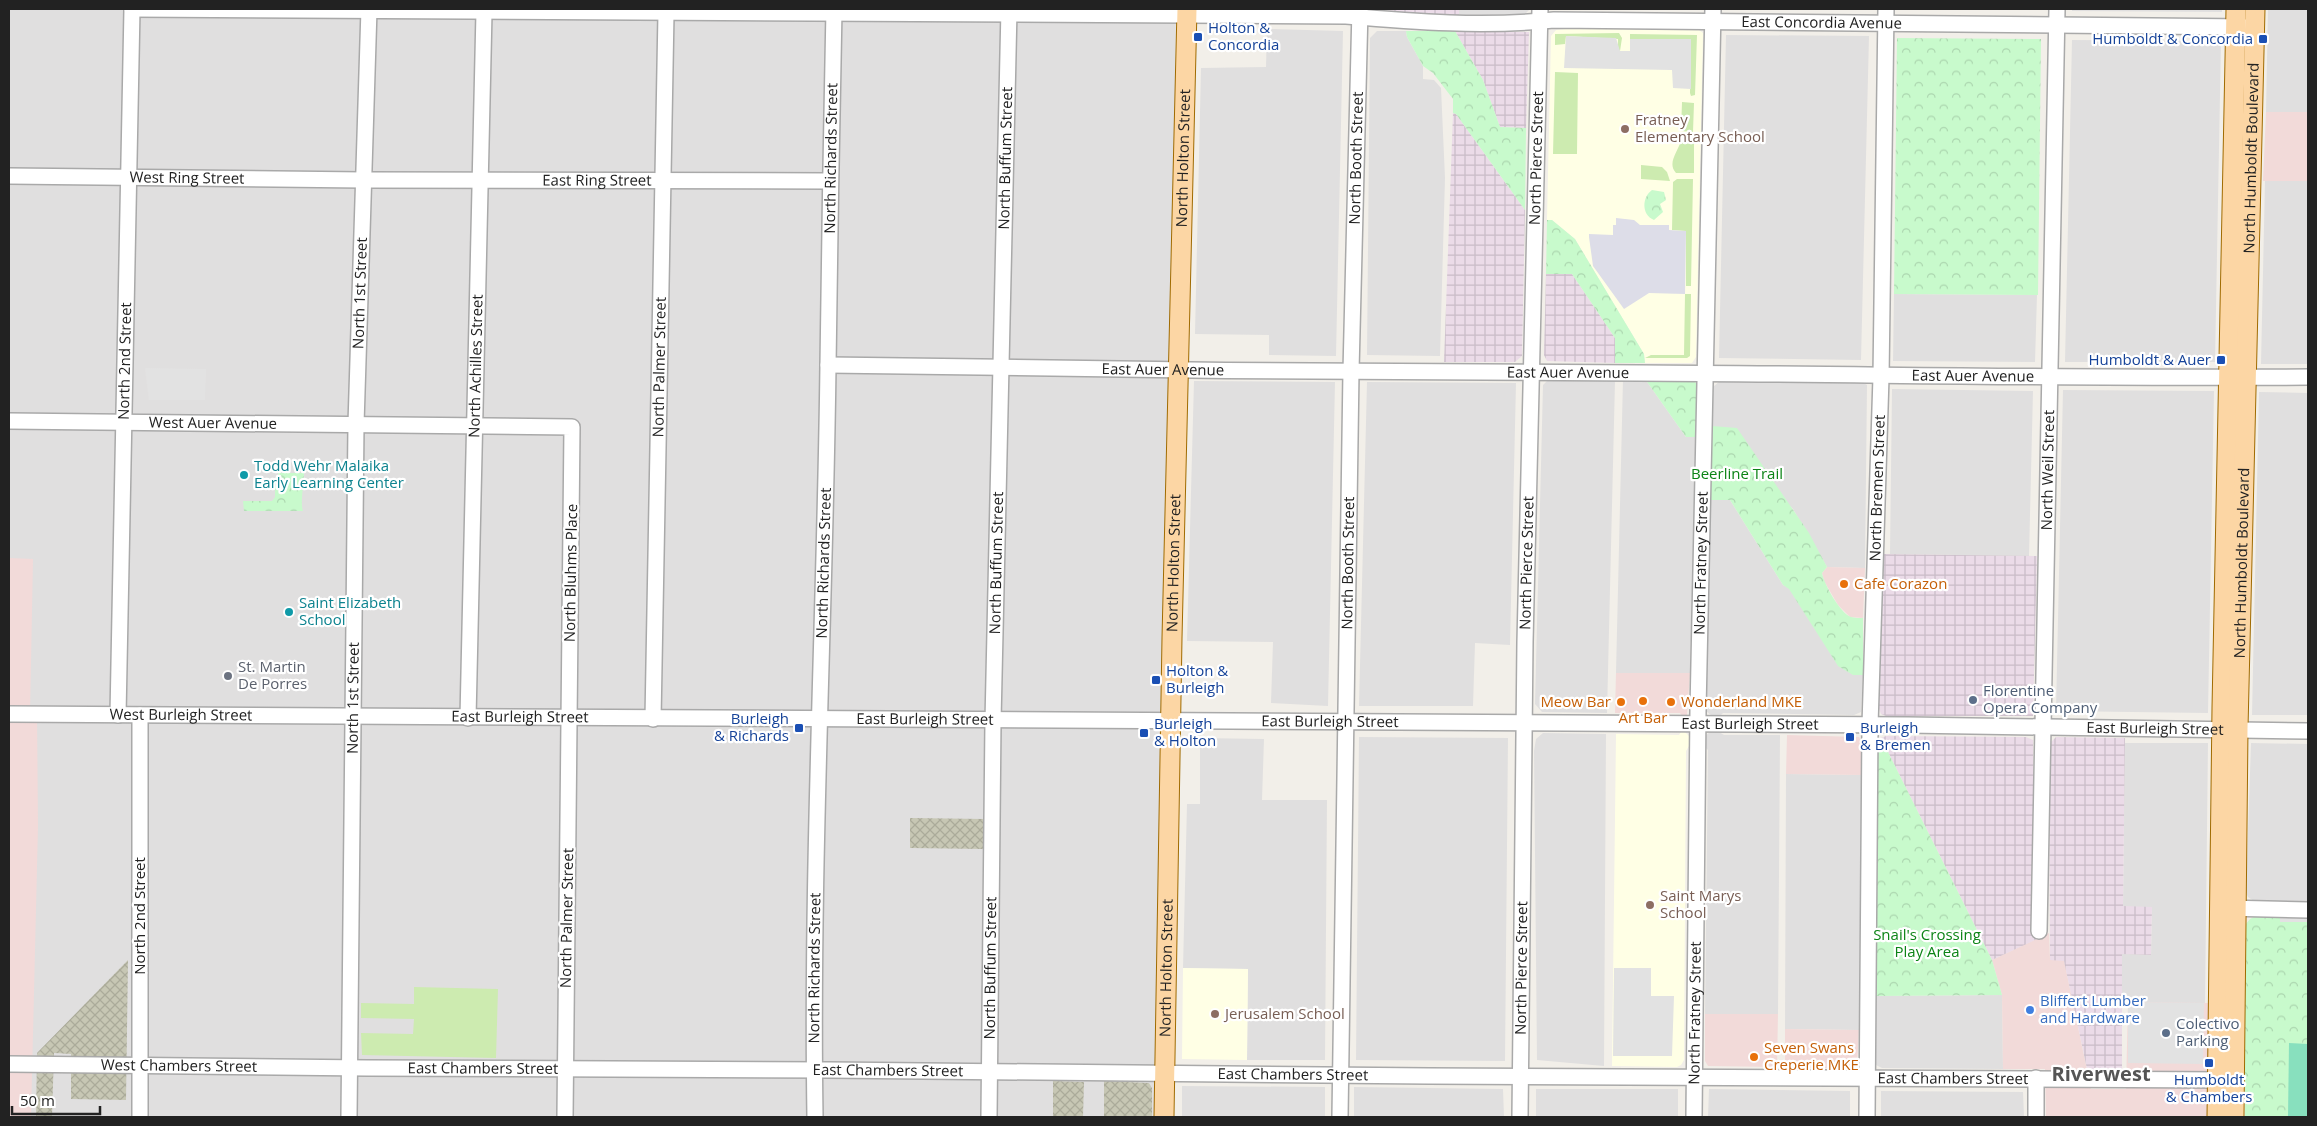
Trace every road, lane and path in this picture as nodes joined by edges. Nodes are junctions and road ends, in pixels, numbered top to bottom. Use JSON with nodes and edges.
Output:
{"nodes":[{"id":1,"x":132,"y":9,"type":"edge"},
{"id":2,"x":2057,"y":9,"type":"edge"},
{"id":3,"x":369,"y":10,"type":"edge"},
{"id":4,"x":584,"y":11,"type":"edge"},
{"id":5,"x":834,"y":11,"type":"edge"},
{"id":6,"x":484,"y":12,"type":"junction"},
{"id":7,"x":1009,"y":12,"type":"edge"},
{"id":8,"x":1186,"y":12,"type":"edge"},
{"id":9,"x":666,"y":13,"type":"junction"},
{"id":10,"x":1360,"y":13,"type":"edge"},
{"id":11,"x":1539,"y":15,"type":"edge"},
{"id":12,"x":1713,"y":15,"type":"edge"},
{"id":13,"x":1886,"y":16,"type":"edge"},
{"id":14,"x":2245,"y":18,"type":"edge"},
{"id":15,"x":2056,"y":25,"type":"junction"},
{"id":16,"x":9,"y":176,"type":"edge"},
{"id":17,"x":129,"y":178,"type":"junction"},
{"id":18,"x":663,"y":179,"type":"junction"},
{"id":19,"x":363,"y":180,"type":"junction"},
{"id":20,"x":481,"y":180,"type":"junction"},
{"id":21,"x":829,"y":181,"type":"junction"},
{"id":22,"x":828,"y":365,"type":"junction"},
{"id":23,"x":1002,"y":368,"type":"junction"},
{"id":24,"x":1178,"y":371,"type":"junction"},
{"id":25,"x":1351,"y":371,"type":"junction"},
{"id":26,"x":1532,"y":373,"type":"junction"},
{"id":27,"x":1705,"y":374,"type":"junction"},
{"id":28,"x":1881,"y":377,"type":"junction"},
{"id":29,"x":2049,"y":377,"type":"junction"},
{"id":30,"x":2238,"y":377,"type":"junction"},
{"id":31,"x":2308,"y":377,"type":"edge"},
{"id":32,"x":9,"y":420,"type":"edge"},
{"id":33,"x":123,"y":422,"type":"junction"},
{"id":34,"x":356,"y":424,"type":"junction"},
{"id":35,"x":475,"y":426,"type":"junction"},
{"id":36,"x":9,"y":714,"type":"edge"},
{"id":37,"x":118,"y":715,"type":"junction"},
{"id":38,"x":140,"y":715,"type":"junction"},
{"id":39,"x":353,"y":717,"type":"junction"},
{"id":40,"x":468,"y":718,"type":"junction"},
{"id":41,"x":569,"y":718,"type":"junction"},
{"id":42,"x":653,"y":719,"type":"junction"},
{"id":43,"x":819,"y":720,"type":"junction"},
{"id":44,"x":993,"y":721,"type":"junction"},
{"id":45,"x":1171,"y":722,"type":"junction"},
{"id":46,"x":1346,"y":723,"type":"junction"},
{"id":47,"x":1524,"y":724,"type":"junction"},
{"id":48,"x":1698,"y":724,"type":"junction"},
{"id":49,"x":1870,"y":725,"type":"junction"},
{"id":50,"x":2042,"y":728,"type":"junction"},
{"id":51,"x":2230,"y":729,"type":"junction"},
{"id":52,"x":2308,"y":731,"type":"edge"},
{"id":53,"x":2229,"y":908,"type":"junction"},
{"id":54,"x":2308,"y":910,"type":"edge"},
{"id":55,"x":2039,"y":931,"type":"dead end"},
{"id":56,"x":9,"y":1064,"type":"edge"},
{"id":57,"x":140,"y":1066,"type":"junction"},
{"id":58,"x":350,"y":1068,"type":"junction"},
{"id":59,"x":565,"y":1070,"type":"junction"},
{"id":60,"x":814,"y":1070,"type":"junction"},
{"id":61,"x":989,"y":1071,"type":"junction"},
{"id":62,"x":1165,"y":1073,"type":"junction"},
{"id":63,"x":1342,"y":1075,"type":"junction"},
{"id":64,"x":1521,"y":1076,"type":"junction"},
{"id":65,"x":1695,"y":1076,"type":"junction"},
{"id":66,"x":1867,"y":1077,"type":"junction"},
{"id":67,"x":2036,"y":1078,"type":"junction"},
{"id":68,"x":2226,"y":1080,"type":"junction"},
{"id":69,"x":140,"y":1117,"type":"edge"},
{"id":70,"x":350,"y":1117,"type":"edge"},
{"id":71,"x":565,"y":1117,"type":"edge"},
{"id":72,"x":815,"y":1117,"type":"edge"},
{"id":73,"x":989,"y":1117,"type":"edge"},
{"id":74,"x":1164,"y":1117,"type":"edge"},
{"id":75,"x":1340,"y":1117,"type":"edge"},
{"id":76,"x":1520,"y":1117,"type":"edge"},
{"id":77,"x":1694,"y":1117,"type":"edge"},
{"id":78,"x":1867,"y":1117,"type":"edge"},
{"id":79,"x":2036,"y":1117,"type":"edge"},
{"id":80,"x":2217,"y":1117,"type":"edge"},
{"id":81,"x":2234,"y":1117,"type":"edge"}],
"edges":[{"from":1,"to":3,"type":"street","name":"East Concordia Avenue"},
{"from":1,"to":17,"type":"street","name":"North 2nd Street"},
{"from":2,"to":15,"type":"street","name":"North Weil Street"},
{"from":3,"to":6,"type":"street","name":"East Concordia Avenue"},
{"from":3,"to":19,"type":"street","name":"North 1st Street"},
{"from":4,"to":6,"type":"street","name":"East Concordia Avenue"},
{"from":4,"to":9,"type":"street","name":"East Concordia Avenue"},
{"from":5,"to":7,"type":"street","name":"East Concordia Avenue"},
{"from":5,"to":9,"type":"street","name":"East Concordia Avenue"},
{"from":5,"to":21,"type":"street","name":"North Richards Street"},
{"from":6,"to":20,"type":"street","name":"North Achilles Street"},
{"from":7,"to":8,"type":"street","name":"East Concordia Avenue"},
{"from":7,"to":23,"type":"street","name":"North Buffum Street"},
{"from":8,"to":10,"type":"street","name":"East Concordia Avenue"},
{"from":8,"to":24,"type":"main road","name":"North Holton Street"},
{"from":9,"to":18,"type":"street","name":"North Palmer Street"},
{"from":10,"to":11,"type":"street","name":"East Concordia Avenue"},
{"from":10,"to":25,"type":"street","name":"North Booth Street"},
{"from":11,"to":12,"type":"street","name":"East Concordia Avenue"},
{"from":11,"to":26,"type":"street","name":"North Pierce Street"},
{"from":12,"to":13,"type":"street","name":"East Concordia Avenue"},
{"from":12,"to":27,"type":"street","name":"North Fratney Street"},
{"from":13,"to":15,"type":"street","name":"East Concordia Avenue"},
{"from":13,"to":28,"type":"street","name":"North Bremen Street"},
{"from":14,"to":15,"type":"street","name":"East Concordia Avenue"},
{"from":14,"to":30,"type":"main road","name":"North Humboldt Boulevard"},
{"from":15,"to":29,"type":"street","name":"North Weil Street"},
{"from":16,"to":17,"type":"street","name":"West Ring Street"},
{"from":17,"to":19,"type":"street","name":"West Ring Street"},
{"from":17,"to":33,"type":"street","name":"North 2nd Street"},
{"from":18,"to":20,"type":"street","name":"East Ring Street"},
{"from":18,"to":21,"type":"street","name":"East Ring Street"},
{"from":18,"to":42,"type":"street","name":"North Palmer Street"},
{"from":19,"to":20,"type":"street","name":"East Ring Street"},
{"from":19,"to":34,"type":"street","name":"North 1st Street"},
{"from":20,"to":35,"type":"street","name":"North Achilles Street"},
{"from":21,"to":22,"type":"street","name":"North Richards Street"},
{"from":22,"to":23,"type":"street","name":"East Auer Avenue"},
{"from":22,"to":43,"type":"street","name":"North Richards Street"},
{"from":23,"to":24,"type":"street","name":"East Auer Avenue"},
{"from":23,"to":44,"type":"street","name":"North Buffum Street"},
{"from":24,"to":25,"type":"street","name":"East Auer Avenue"},
{"from":24,"to":45,"type":"main road","name":"North Holton Street"},
{"from":25,"to":26,"type":"street","name":"East Auer Avenue"},
{"from":25,"to":46,"type":"street","name":"North Booth Street"},
{"from":26,"to":27,"type":"street","name":"East Auer Avenue"},
{"from":26,"to":47,"type":"street","name":"North Pierce Street"},
{"from":27,"to":28,"type":"street","name":"East Auer Avenue"},
{"from":27,"to":48,"type":"street","name":"North Fratney Street"},
{"from":28,"to":29,"type":"street","name":"East Auer Avenue"},
{"from":28,"to":49,"type":"street","name":"North Bremen Street"},
{"from":29,"to":30,"type":"street","name":"East Auer Avenue"},
{"from":29,"to":50,"type":"street","name":"North Weil Street"},
{"from":30,"to":31,"type":"street","name":"East Auer Avenue"},
{"from":30,"to":51,"type":"main road","name":"North Humboldt Boulevard"},
{"from":32,"to":33,"type":"street","name":"West Auer Avenue"},
{"from":33,"to":34,"type":"street","name":"West Auer Avenue"},
{"from":33,"to":37,"type":"street","name":"North 2nd Street"},
{"from":34,"to":35,"type":"street"},
{"from":34,"to":39,"type":"street","name":"North 1st Street"},
{"from":35,"to":40,"type":"street","name":"North Achilles Street"},
{"from":35,"to":41,"type":"street","name":"North Bluhms Place"},
{"from":36,"to":37,"type":"street","name":"West Burleigh Street"},
{"from":37,"to":38,"type":"street","name":"West Burleigh Street"},
{"from":38,"to":39,"type":"street","name":"West Burleigh Street"},
{"from":38,"to":57,"type":"street","name":"North 2nd Street"},
{"from":39,"to":40,"type":"street","name":"East Burleigh Street"},
{"from":39,"to":58,"type":"street","name":"North 1st Street"},
{"from":40,"to":41,"type":"street","name":"East Burleigh Street"},
{"from":41,"to":42,"type":"street","name":"East Burleigh Street"},
{"from":41,"to":59,"type":"street","name":"North Palmer Street"},
{"from":42,"to":43,"type":"street","name":"East Burleigh Street"},
{"from":43,"to":44,"type":"street","name":"East Burleigh Street"},
{"from":43,"to":60,"type":"street","name":"North Richards Street"},
{"from":44,"to":45,"type":"street","name":"East Burleigh Street"},
{"from":44,"to":61,"type":"street","name":"North Buffum Street"},
{"from":45,"to":46,"type":"street","name":"East Burleigh Street"},
{"from":45,"to":62,"type":"main road","name":"North Holton Street"},
{"from":46,"to":47,"type":"street","name":"East Burleigh Street"},
{"from":46,"to":63,"type":"street","name":"North Booth Street"},
{"from":47,"to":48,"type":"street","name":"East Burleigh Street"},
{"from":47,"to":64,"type":"street","name":"North Pierce Street"},
{"from":48,"to":49,"type":"street","name":"East Burleigh Street"},
{"from":48,"to":65,"type":"street","name":"North Fratney Street"},
{"from":49,"to":50,"type":"street","name":"East Burleigh Street"},
{"from":49,"to":66,"type":"street","name":"North Bremen Street"},
{"from":50,"to":51,"type":"street","name":"East Burleigh Street"},
{"from":50,"to":55,"type":"street","name":"North Weil Street"},
{"from":51,"to":52,"type":"street","name":"East Burleigh Street"},
{"from":51,"to":53,"type":"main road","name":"North Humboldt Boulevard"},
{"from":53,"to":54,"type":"street"},
{"from":53,"to":68,"type":"main road","name":"North Humboldt Boulevard"},
{"from":56,"to":57,"type":"street","name":"West Chambers Street"},
{"from":57,"to":58,"type":"street","name":"West Chambers Street"},
{"from":57,"to":69,"type":"street","name":"North 2nd Street"},
{"from":58,"to":59,"type":"street","name":"East Chambers Street"},
{"from":58,"to":70,"type":"street","name":"North 1st Street"},
{"from":59,"to":60,"type":"street","name":"East Chambers Street"},
{"from":59,"to":71,"type":"street","name":"North Palmer Street"},
{"from":60,"to":61,"type":"street","name":"East Chambers Street"},
{"from":60,"to":72,"type":"street","name":"North Richards Street"},
{"from":61,"to":62,"type":"street","name":"East Chambers Street"},
{"from":61,"to":73,"type":"street","name":"North Buffum Street"},
{"from":62,"to":63,"type":"street","name":"East Chambers Street"},
{"from":62,"to":74,"type":"main road","name":"North Holton Street"},
{"from":63,"to":64,"type":"street","name":"East Chambers Street"},
{"from":63,"to":75,"type":"street","name":"North Booth Street"},
{"from":64,"to":65,"type":"street","name":"East Chambers Street"},
{"from":64,"to":76,"type":"street","name":"North Pierce Street"},
{"from":65,"to":66,"type":"street","name":"East Chambers Street"},
{"from":65,"to":77,"type":"street","name":"North Fratney Street"},
{"from":66,"to":67,"type":"street","name":"East Chambers Street"},
{"from":66,"to":78,"type":"street","name":"North Bremen Street"},
{"from":67,"to":68,"type":"street","name":"East Chambers Street"},
{"from":67,"to":79,"type":"street"},
{"from":68,"to":80,"type":"main road","name":"North Humboldt Boulevard"},
{"from":68,"to":81,"type":"main road","name":"North Humboldt Boulevard"}]}
